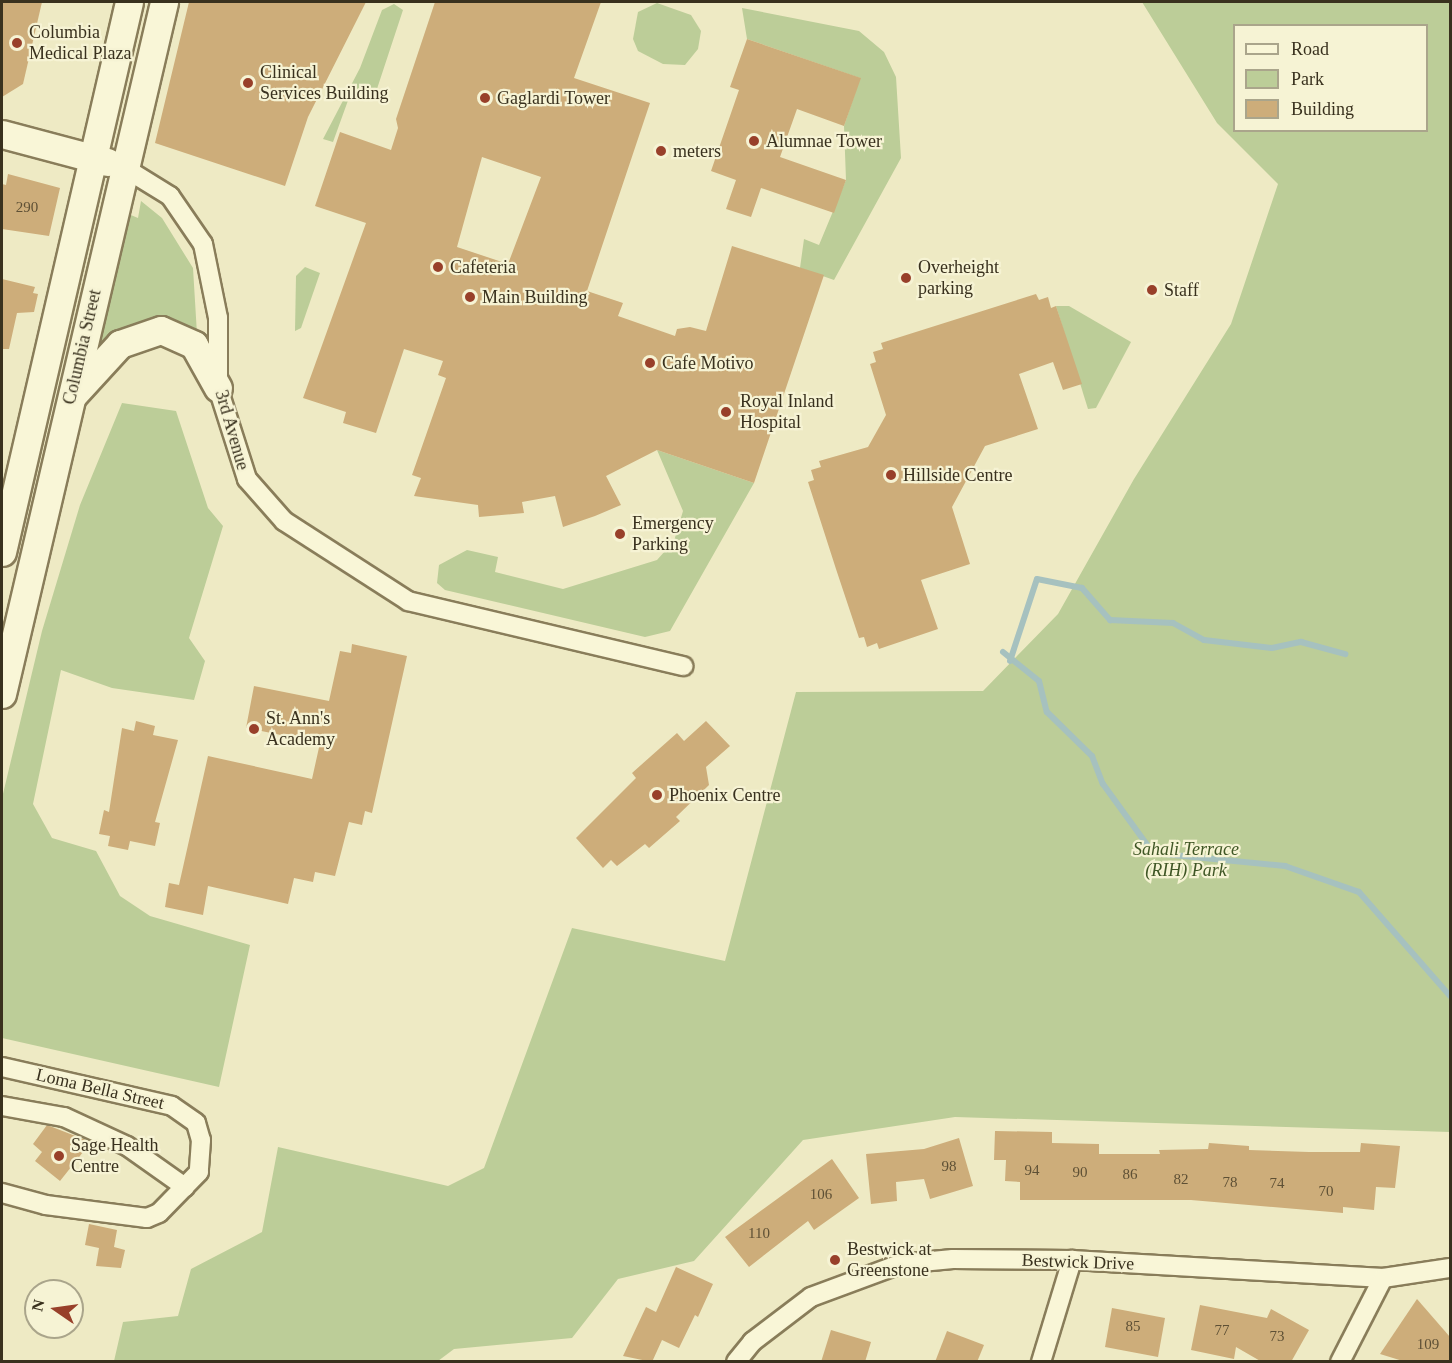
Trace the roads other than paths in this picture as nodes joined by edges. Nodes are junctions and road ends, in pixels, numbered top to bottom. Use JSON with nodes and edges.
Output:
{"nodes":[{"id":1,"x":129,"y":2,"type":"edge"},
{"id":2,"x":164,"y":2,"type":"edge"},
{"id":3,"x":2,"y":134,"type":"edge"},
{"id":4,"x":91,"y":156,"type":"junction"},
{"id":5,"x":123,"y":167,"type":"junction"},
{"id":6,"x":218,"y":388,"type":"junction"},
{"id":7,"x":70,"y":400,"type":"junction"},
{"id":8,"x":2,"y":552,"type":"edge"},
{"id":9,"x":683,"y":666,"type":"dead end"},
{"id":10,"x":2,"y":694,"type":"edge"},
{"id":11,"x":2,"y":1066,"type":"edge"},
{"id":12,"x":2,"y":1106,"type":"edge"},
{"id":13,"x":185,"y":1187,"type":"junction"},
{"id":14,"x":2,"y":1193,"type":"edge"},
{"id":15,"x":1072,"y":1260,"type":"junction"},
{"id":16,"x":1450,"y":1268,"type":"edge"},
{"id":17,"x":1383,"y":1278,"type":"junction"},
{"id":18,"x":736,"y":1362,"type":"edge"},
{"id":19,"x":1041,"y":1362,"type":"edge"},
{"id":20,"x":1340,"y":1362,"type":"edge"}],
"edges":[{"from":1,"to":4,"type":"main road","name":"Columbia Street"},
{"from":2,"to":5,"type":"main road","name":"Columbia Street"},
{"from":3,"to":4,"type":"main road","name":"3rd Avenue"},
{"from":4,"to":5,"type":"main road","name":"3rd Avenue"},
{"from":4,"to":8,"type":"main road","name":"Columbia Street"},
{"from":5,"to":6,"type":"street","name":"3rd Avenue"},
{"from":5,"to":7,"type":"main road","name":"Columbia Street"},
{"from":6,"to":7,"type":"main road"},
{"from":6,"to":9,"type":"street","name":"3rd Avenue"},
{"from":7,"to":10,"type":"main road","name":"Columbia Street"},
{"from":11,"to":13,"type":"street","name":"Loma Bella Street"},
{"from":12,"to":13,"type":"street","name":"Loma Bella Street"},
{"from":13,"to":14,"type":"street","name":"Loma Bella Street"},
{"from":15,"to":17,"type":"street","name":"Bestwick Drive"},
{"from":15,"to":18,"type":"street","name":"Bestwick Drive"},
{"from":15,"to":19,"type":"street"},
{"from":16,"to":17,"type":"street","name":"Bestwick Drive"},
{"from":17,"to":20,"type":"street"}]}
